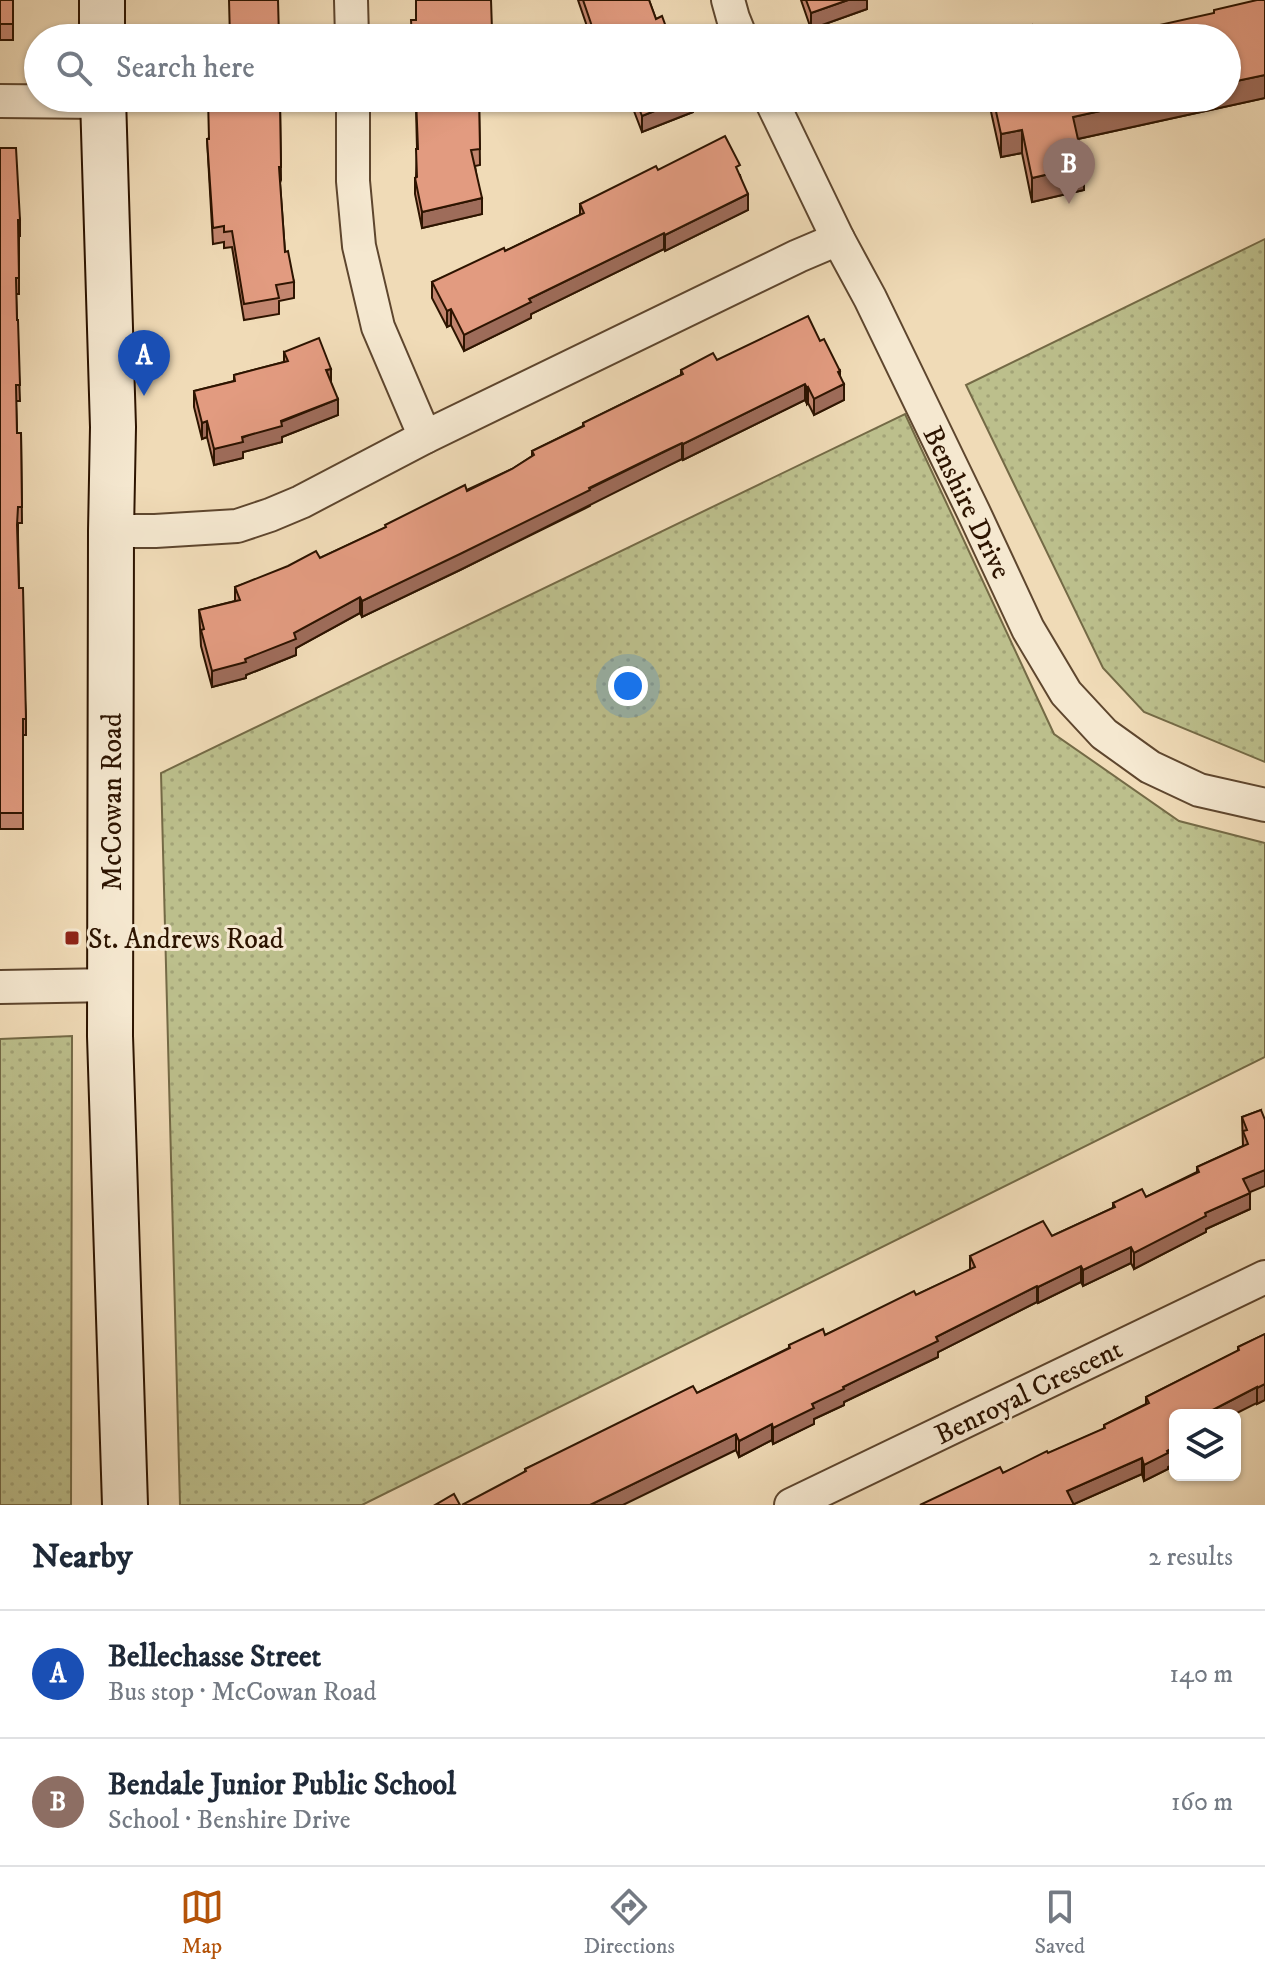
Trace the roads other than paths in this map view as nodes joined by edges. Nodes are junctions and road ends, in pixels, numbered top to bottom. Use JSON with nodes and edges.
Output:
{"nodes":[{"id":1,"x":102,"y":0,"type":"edge"},
{"id":2,"x":351,"y":0,"type":"edge"},
{"id":3,"x":728,"y":0,"type":"edge"},
{"id":4,"x":102,"y":24,"type":"edge"},
{"id":5,"x":352,"y":24,"type":"edge"},
{"id":6,"x":735,"y":24,"type":"edge"},
{"id":7,"x":0,"y":101,"type":"edge"},
{"id":8,"x":24,"y":101,"type":"edge"},
{"id":9,"x":103,"y":112,"type":"edge"},
{"id":10,"x":353,"y":112,"type":"edge"},
{"id":11,"x":777,"y":112,"type":"edge"},
{"id":12,"x":838,"y":239,"type":"junction"},
{"id":13,"x":425,"y":437,"type":"junction"},
{"id":14,"x":111,"y":531,"type":"junction"},
{"id":15,"x":1265,"y":805,"type":"edge"},
{"id":16,"x":112,"y":985,"type":"junction"},
{"id":17,"x":0,"y":987,"type":"edge"},
{"id":18,"x":1265,"y":1277,"type":"edge"},
{"id":19,"x":125,"y":1505,"type":"edge"},
{"id":20,"x":791,"y":1505,"type":"edge"}],
"edges":[{"from":1,"to":4,"type":"main road"},
{"from":2,"to":5,"type":"street"},
{"from":3,"to":6,"type":"street"},
{"from":7,"to":8,"type":"street"},
{"from":9,"to":14,"type":"main road","name":"McCowan Road"},
{"from":10,"to":13,"type":"street"},
{"from":11,"to":12,"type":"street","name":"Benshire Drive"},
{"from":12,"to":13,"type":"street"},
{"from":12,"to":15,"type":"street","name":"Benshire Drive"},
{"from":13,"to":14,"type":"street"},
{"from":14,"to":16,"type":"main road","name":"McCowan Road"},
{"from":16,"to":17,"type":"street"},
{"from":16,"to":19,"type":"main road","name":"McCowan Road"},
{"from":18,"to":20,"type":"street","name":"Benroyal Crescent"}]}
